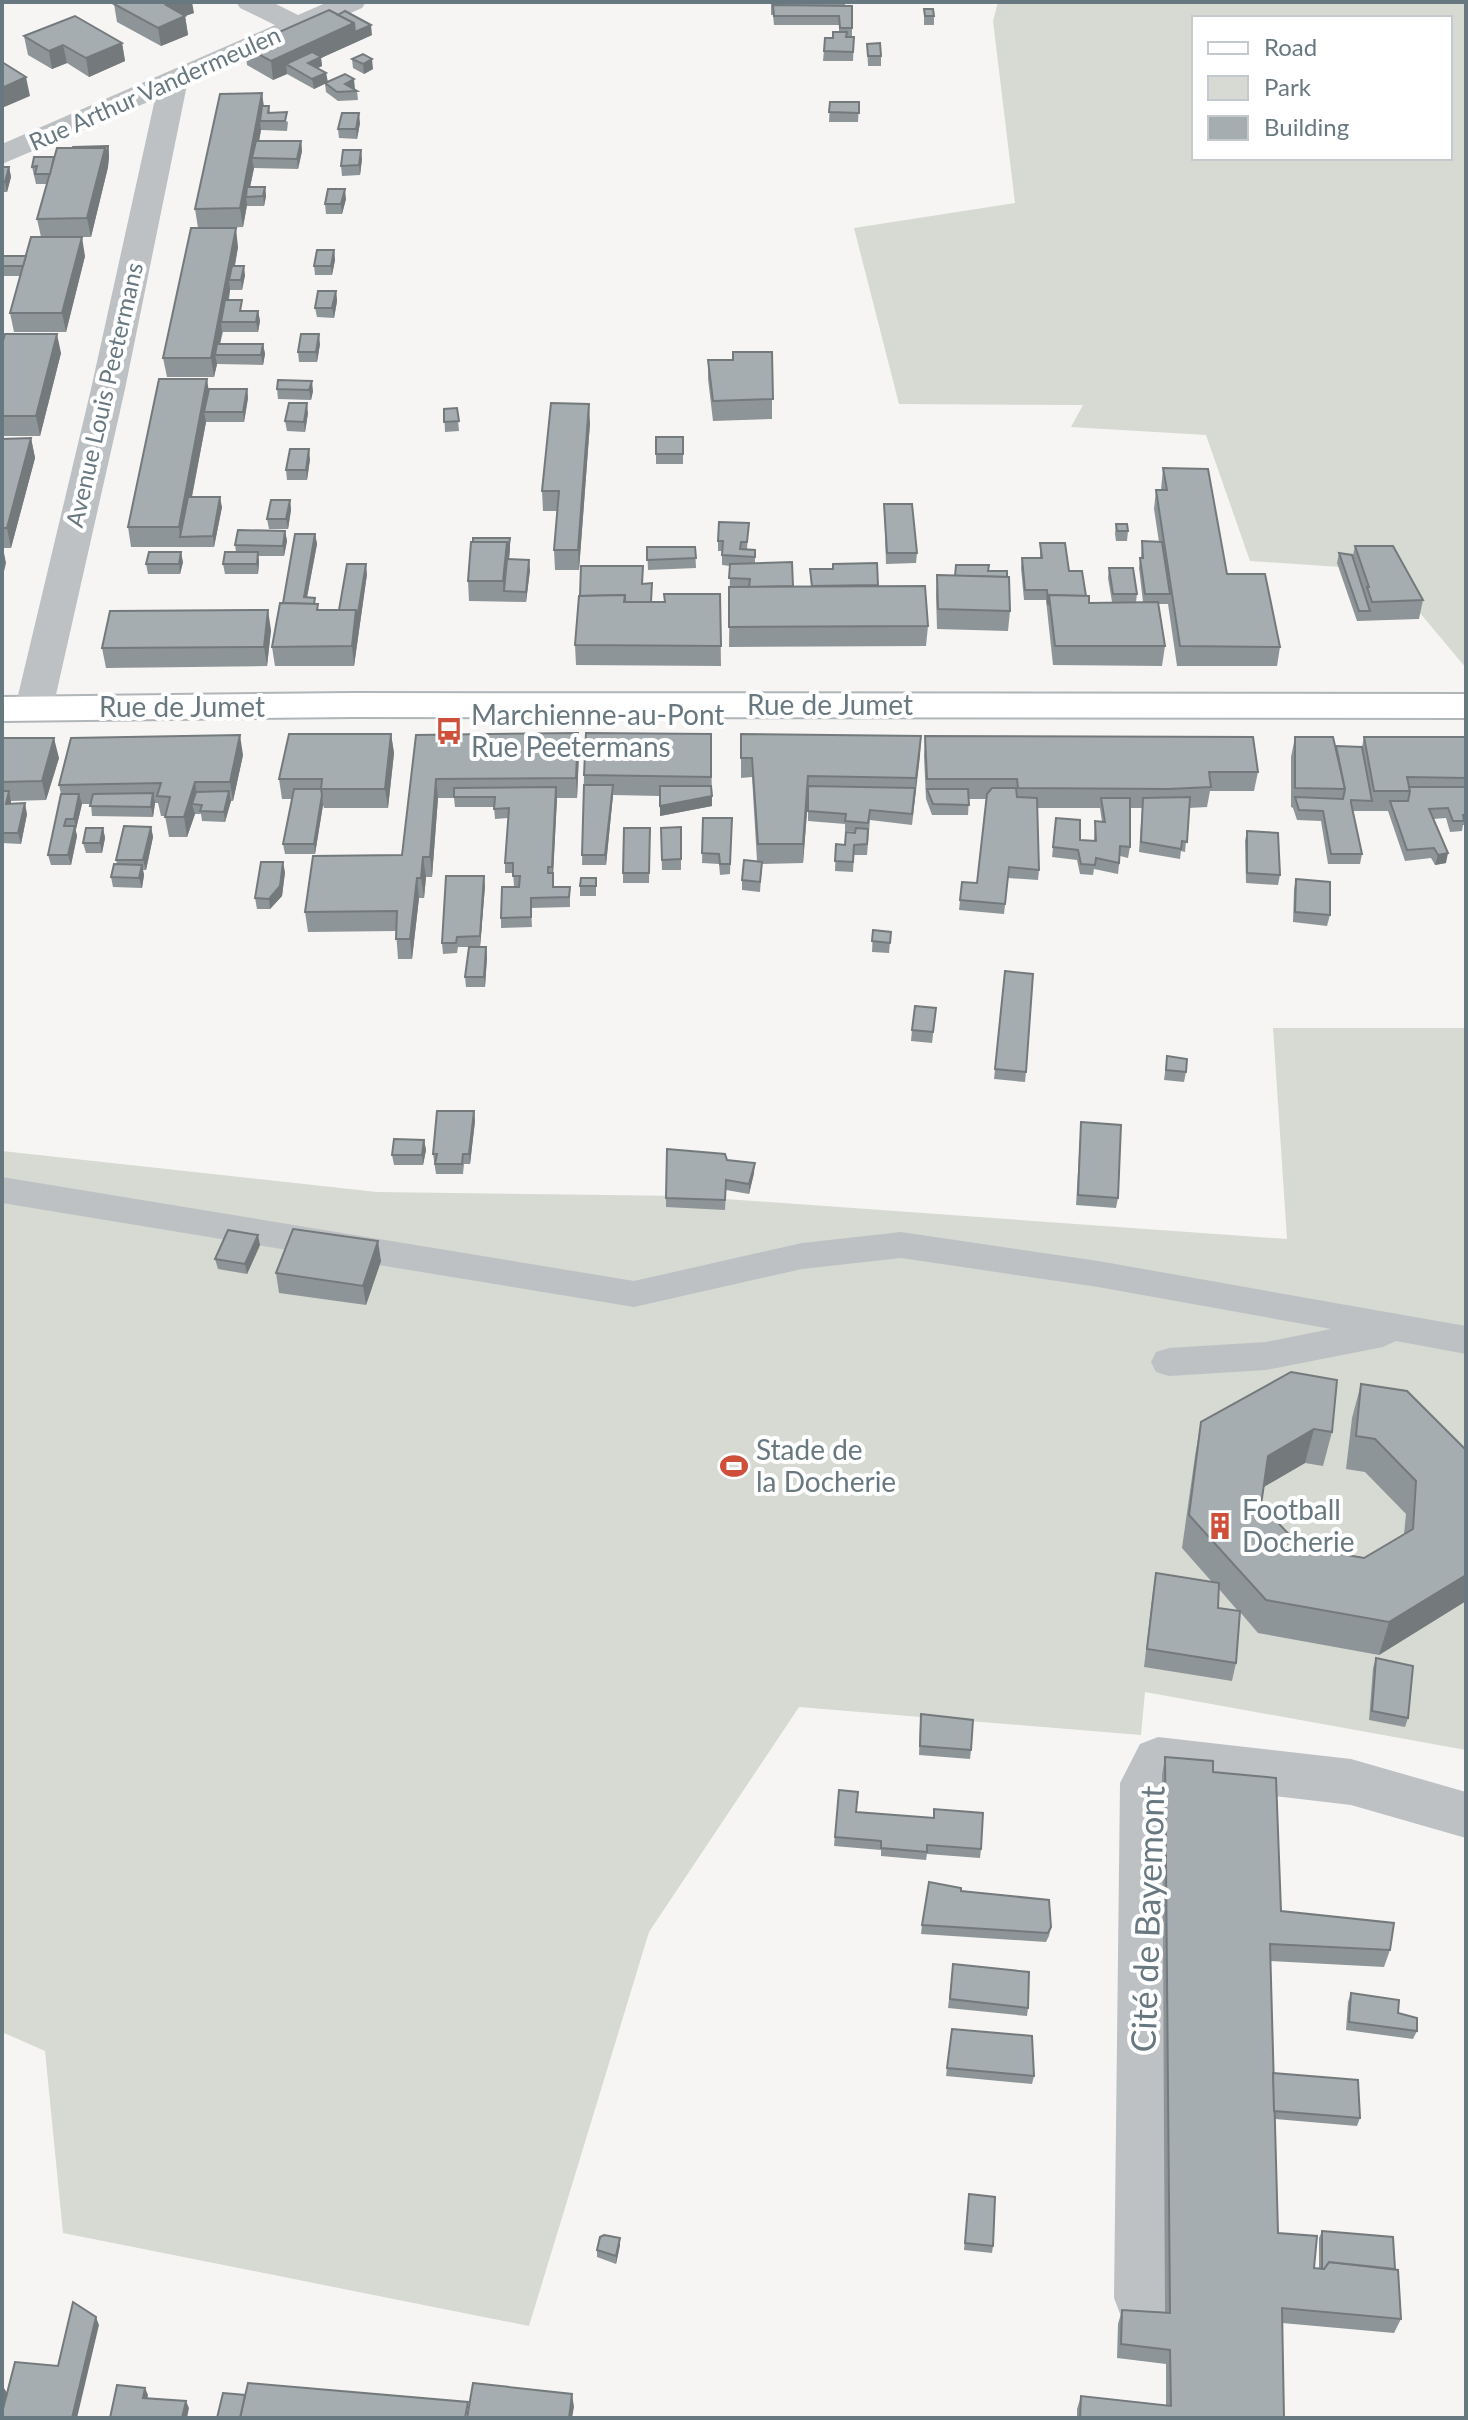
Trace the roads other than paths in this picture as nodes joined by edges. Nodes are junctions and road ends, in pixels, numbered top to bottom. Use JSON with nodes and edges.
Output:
{"nodes":[{"id":1,"x":250,"y":2,"type":"edge"},
{"id":2,"x":352,"y":2,"type":"edge"},
{"id":3,"x":298,"y":26,"type":"junction"},
{"id":4,"x":173,"y":81,"type":"junction"},
{"id":5,"x":2,"y":155,"type":"edge"},
{"id":6,"x":1466,"y":706,"type":"edge"},
{"id":7,"x":18,"y":708,"type":"edge"},
{"id":8,"x":2,"y":1190,"type":"edge"},
{"id":9,"x":1403,"y":1329,"type":"junction"},
{"id":10,"x":1466,"y":1340,"type":"edge"},
{"id":11,"x":1169,"y":1362,"type":"dead end"},
{"id":12,"x":1466,"y":1815,"type":"edge"},
{"id":13,"x":1143,"y":2298,"type":"dead end"}],
"edges":[{"from":1,"to":3,"type":"street"},
{"from":2,"to":3,"type":"street","name":"Rue Arthur Vandermeulen"},
{"from":3,"to":4,"type":"street","name":"Rue Arthur Vandermeulen"},
{"from":4,"to":5,"type":"street","name":"Rue Arthur Vandermeulen"},
{"from":4,"to":7,"type":"street","name":"Avenue Louis Peetermans"},
{"from":6,"to":7,"type":"street","name":"Rue de Jumet"},
{"from":8,"to":9,"type":"lane"},
{"from":9,"to":10,"type":"lane"},
{"from":9,"to":11,"type":"lane"},
{"from":12,"to":13,"type":"street","name":"Cité de Bayemont"}]}
